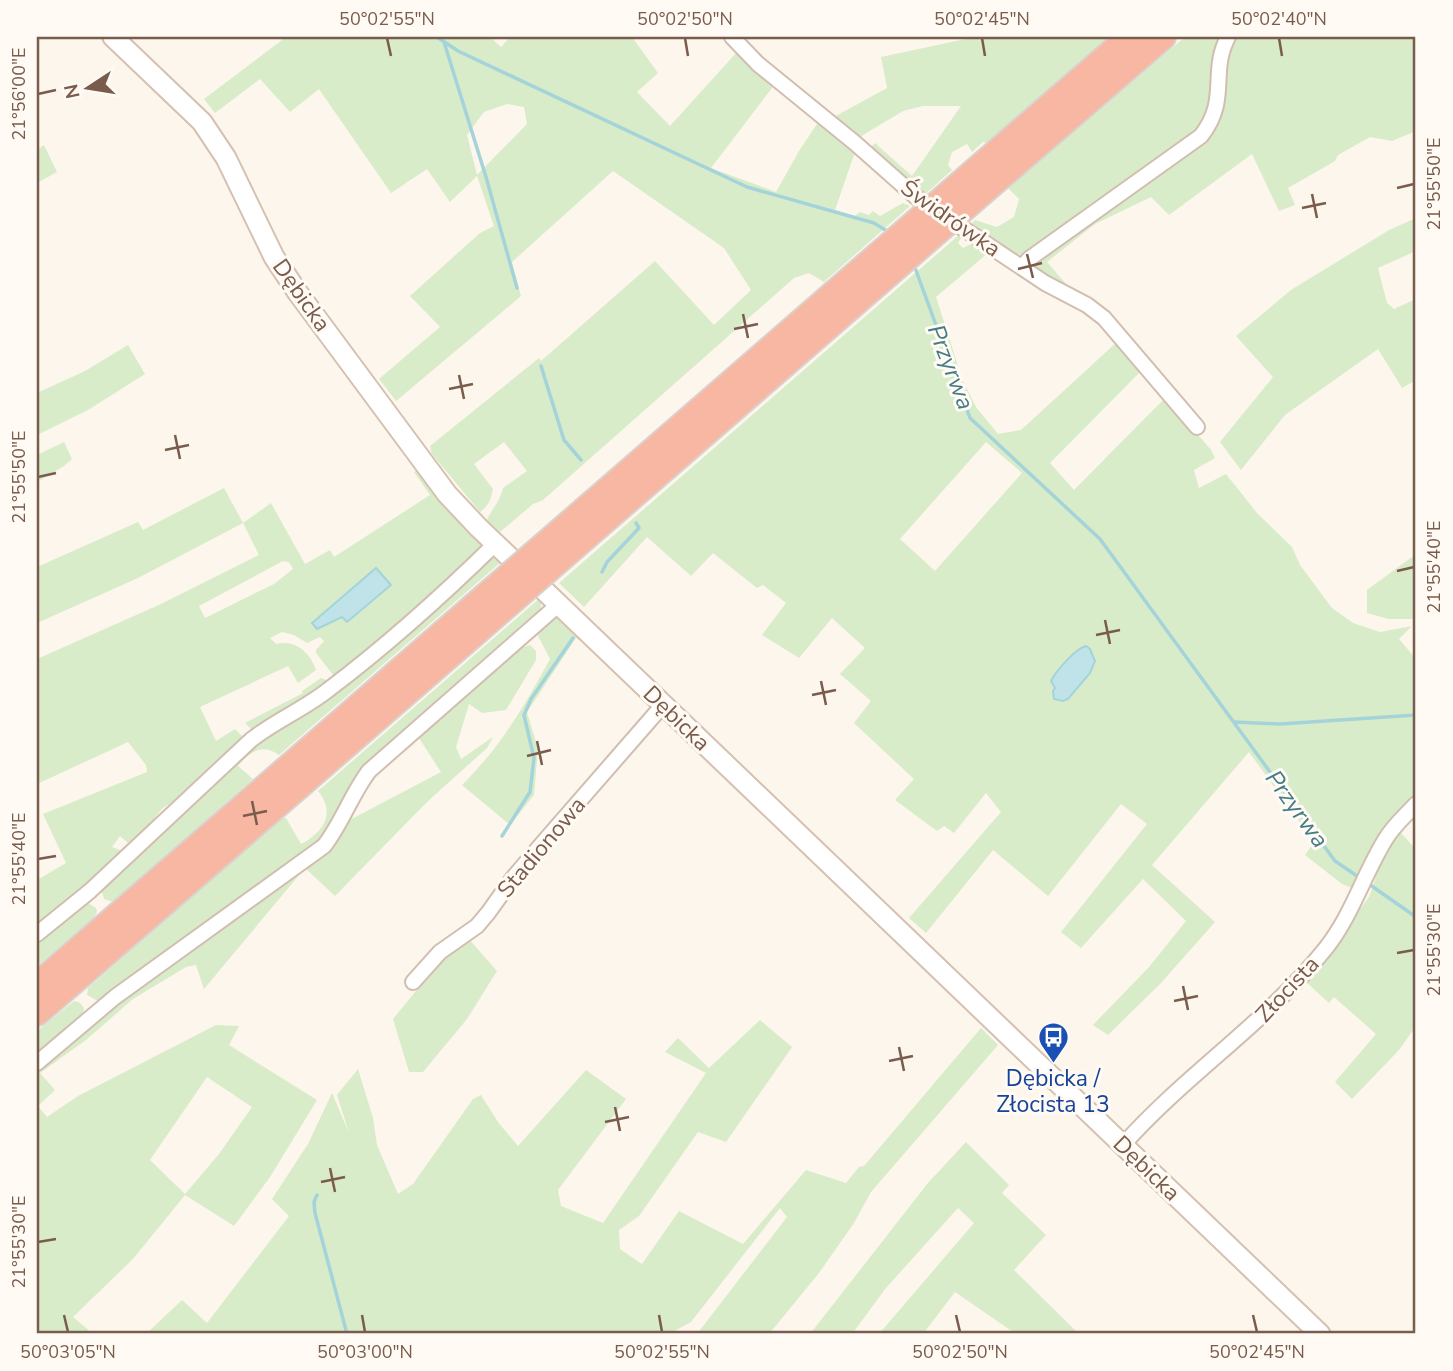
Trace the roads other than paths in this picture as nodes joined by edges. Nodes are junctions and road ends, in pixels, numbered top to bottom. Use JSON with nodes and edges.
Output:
{"nodes":[{"id":1,"x":113,"y":37,"type":"edge"},
{"id":2,"x":732,"y":37,"type":"edge"},
{"id":3,"x":1129,"y":37,"type":"edge"},
{"id":4,"x":1163,"y":37,"type":"edge"},
{"id":5,"x":1228,"y":37,"type":"edge"},
{"id":6,"x":969,"y":190,"type":"junction"},
{"id":7,"x":1022,"y":267,"type":"junction"},
{"id":8,"x":1197,"y":427,"type":"dead end"},
{"id":9,"x":495,"y":544,"type":"junction"},
{"id":10,"x":558,"y":605,"type":"junction"},
{"id":11,"x":663,"y":705,"type":"junction"},
{"id":12,"x":291,"y":779,"type":"junction"},
{"id":13,"x":1416,"y":804,"type":"edge"},
{"id":14,"x":37,"y":934,"type":"edge"},
{"id":15,"x":413,"y":982,"type":"dead end"},
{"id":16,"x":37,"y":985,"type":"edge"},
{"id":17,"x":37,"y":1013,"type":"edge"},
{"id":18,"x":37,"y":1062,"type":"edge"},
{"id":19,"x":1123,"y":1145,"type":"junction"},
{"id":20,"x":1320,"y":1334,"type":"edge"}],
"edges":[{"from":1,"to":9,"type":"street","name":"Dębicka"},
{"from":2,"to":7,"type":"street","name":"Świdrówka"},
{"from":3,"to":6,"type":"highway"},
{"from":4,"to":6,"type":"highway"},
{"from":5,"to":7,"type":"street"},
{"from":6,"to":12,"type":"highway","bridge":true},
{"from":7,"to":8,"type":"street","name":"Świdrówka"},
{"from":9,"to":10,"type":"street","name":"Dębicka"},
{"from":9,"to":14,"type":"street"},
{"from":10,"to":11,"type":"street","name":"Dębicka"},
{"from":10,"to":18,"type":"street"},
{"from":11,"to":15,"type":"street","name":"Stadionowa"},
{"from":11,"to":19,"type":"street","name":"Dębicka"},
{"from":12,"to":16,"type":"highway"},
{"from":12,"to":17,"type":"highway"},
{"from":13,"to":19,"type":"street","name":"Złocista"},
{"from":19,"to":20,"type":"street","name":"Dębicka"}]}
